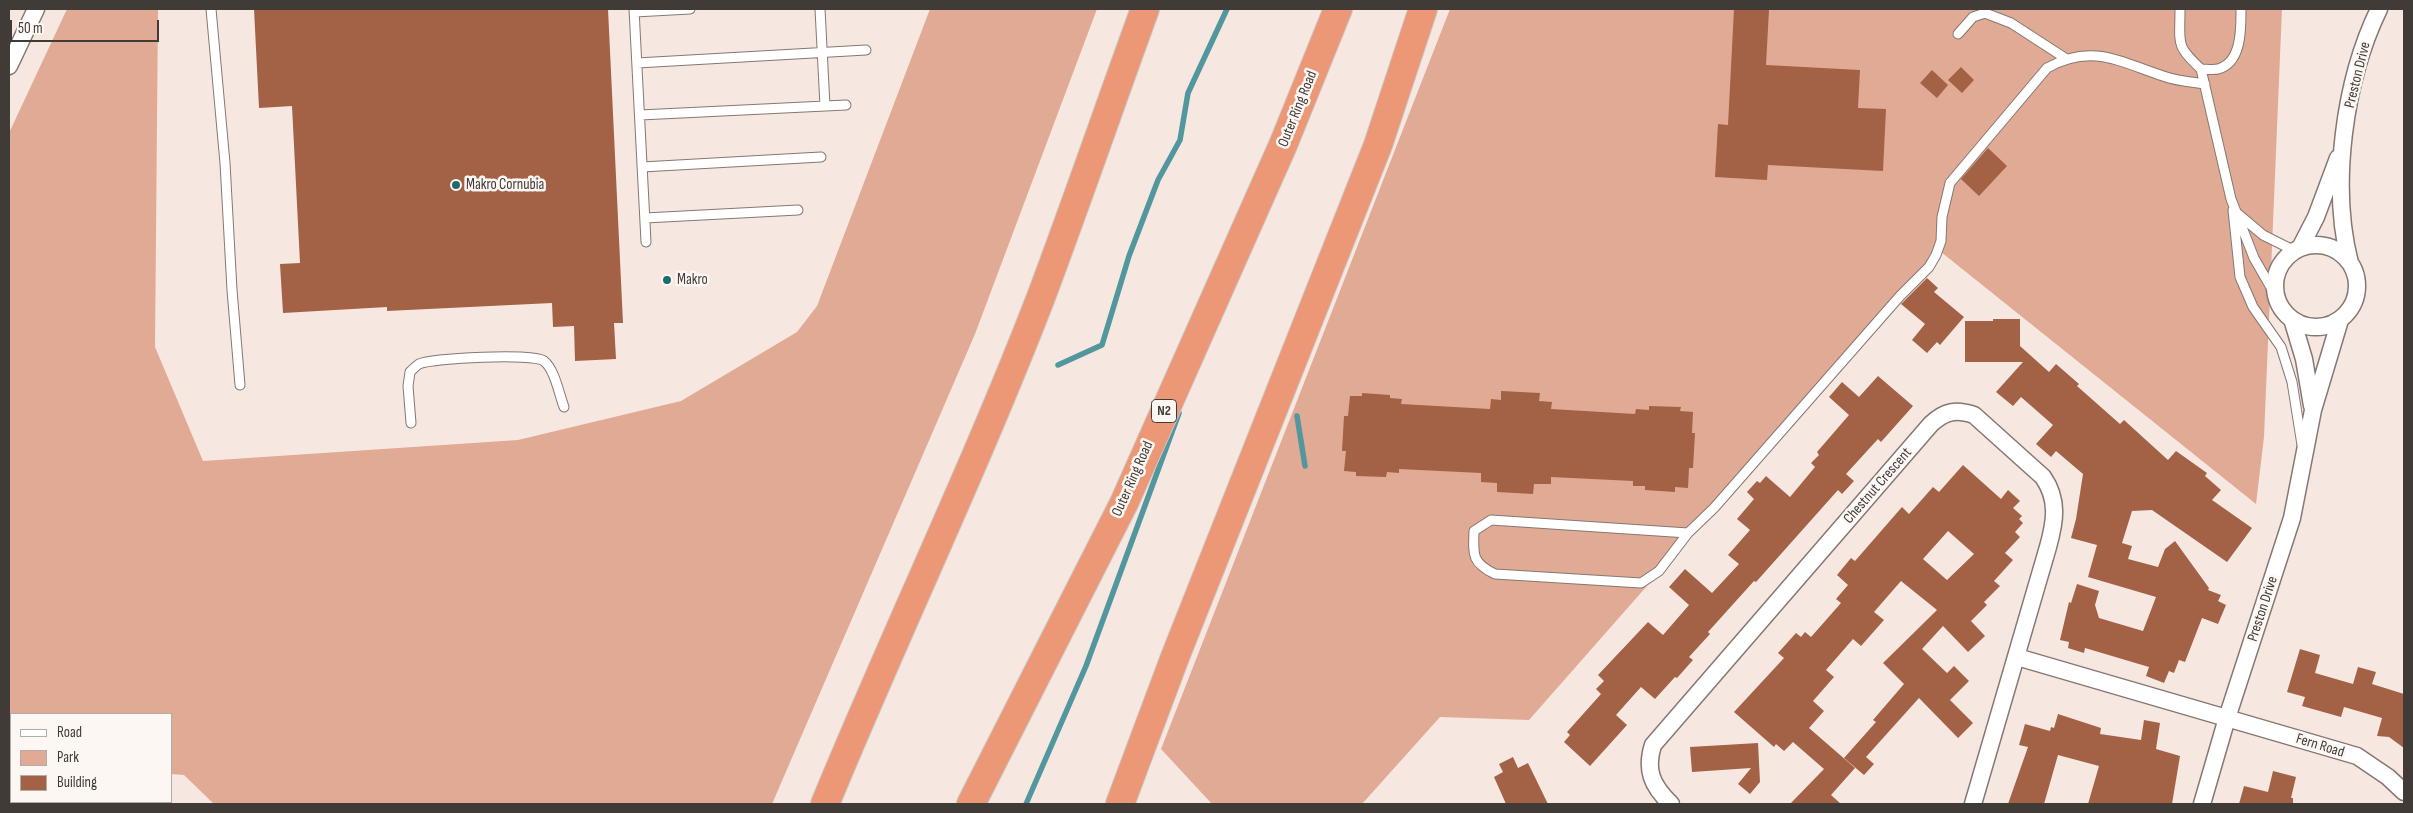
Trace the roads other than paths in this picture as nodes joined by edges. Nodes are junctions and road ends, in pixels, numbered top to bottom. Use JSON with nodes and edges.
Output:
{"nodes":[{"id":1,"x":36,"y":9,"type":"edge"},
{"id":2,"x":211,"y":9,"type":"edge"},
{"id":3,"x":690,"y":9,"type":"edge"},
{"id":4,"x":820,"y":9,"type":"edge"},
{"id":5,"x":1145,"y":9,"type":"edge"},
{"id":6,"x":1338,"y":9,"type":"edge"},
{"id":7,"x":1422,"y":9,"type":"edge"},
{"id":8,"x":2180,"y":9,"type":"edge"},
{"id":9,"x":2241,"y":9,"type":"edge"},
{"id":10,"x":2379,"y":9,"type":"edge"},
{"id":11,"x":634,"y":10,"type":"edge"},
{"id":12,"x":1958,"y":34,"type":"dead end"},
{"id":13,"x":866,"y":50,"type":"dead end"},
{"id":14,"x":823,"y":54,"type":"junction"},
{"id":15,"x":2065,"y":58,"type":"junction"},
{"id":16,"x":637,"y":64,"type":"junction"},
{"id":17,"x":9,"y":66,"type":"edge"},
{"id":18,"x":2202,"y":69,"type":"junction"},
{"id":19,"x":2205,"y":84,"type":"junction"},
{"id":20,"x":846,"y":105,"type":"dead end"},
{"id":21,"x":826,"y":106,"type":"junction"},
{"id":22,"x":640,"y":115,"type":"junction"},
{"id":23,"x":2343,"y":144,"type":"junction"},
{"id":24,"x":821,"y":157,"type":"dead end"},
{"id":25,"x":642,"y":167,"type":"junction"},
{"id":26,"x":2231,"y":200,"type":"junction"},
{"id":27,"x":798,"y":210,"type":"dead end"},
{"id":28,"x":2238,"y":214,"type":"junction"},
{"id":29,"x":645,"y":218,"type":"junction"},
{"id":30,"x":646,"y":242,"type":"dead end"},
{"id":31,"x":2297,"y":250,"type":"junction"},
{"id":32,"x":2350,"y":263,"type":"junction"},
{"id":33,"x":2277,"y":298,"type":"junction"},
{"id":34,"x":2292,"y":319,"type":"junction"},
{"id":35,"x":2340,"y":320,"type":"junction"},
{"id":36,"x":240,"y":385,"type":"dead end"},
{"id":37,"x":564,"y":407,"type":"dead end"},
{"id":38,"x":2313,"y":410,"type":"junction"},
{"id":39,"x":411,"y":423,"type":"dead end"},
{"id":40,"x":2304,"y":455,"type":"junction"},
{"id":41,"x":1688,"y":533,"type":"junction"},
{"id":42,"x":2017,"y":657,"type":"junction"},
{"id":43,"x":2227,"y":718,"type":"junction"},
{"id":44,"x":2404,"y":792,"type":"edge"},
{"id":45,"x":825,"y":804,"type":"edge"},
{"id":46,"x":972,"y":804,"type":"edge"},
{"id":47,"x":1120,"y":804,"type":"edge"},
{"id":48,"x":1671,"y":804,"type":"edge"},
{"id":49,"x":1972,"y":804,"type":"edge"},
{"id":50,"x":2202,"y":804,"type":"edge"}],
"edges":[{"from":1,"to":17,"type":"street"},
{"from":2,"to":36,"type":"lane"},
{"from":3,"to":11,"type":"lane"},
{"from":4,"to":14,"type":"lane"},
{"from":5,"to":45,"type":"highway"},
{"from":6,"to":46,"type":"highway","name":"Outer Ring Road","number":"N2"},
{"from":7,"to":47,"type":"highway"},
{"from":8,"to":18,"type":"lane"},
{"from":9,"to":18,"type":"lane"},
{"from":10,"to":23,"type":"street","name":"Preston Drive"},
{"from":11,"to":16,"type":"lane"},
{"from":12,"to":15,"type":"lane"},
{"from":13,"to":14,"type":"lane"},
{"from":14,"to":16,"type":"lane"},
{"from":14,"to":21,"type":"lane"},
{"from":15,"to":19,"type":"lane"},
{"from":15,"to":41,"type":"lane"},
{"from":16,"to":22,"type":"lane"},
{"from":18,"to":19,"type":"lane"},
{"from":19,"to":26,"type":"lane"},
{"from":20,"to":21,"type":"lane"},
{"from":21,"to":22,"type":"lane"},
{"from":22,"to":25,"type":"lane"},
{"from":23,"to":31,"type":"street","name":"Preston Drive"},
{"from":23,"to":32,"type":"street","name":"Preston Drive"},
{"from":24,"to":25,"type":"lane"},
{"from":25,"to":29,"type":"lane"},
{"from":26,"to":28,"type":"lane"},
{"from":26,"to":40,"type":"lane"},
{"from":27,"to":29,"type":"lane"},
{"from":28,"to":31,"type":"lane"},
{"from":28,"to":33,"type":"lane"},
{"from":29,"to":30,"type":"lane"},
{"from":31,"to":32,"type":"street"},
{"from":31,"to":33,"type":"street","name":"Preston Drive"},
{"from":32,"to":35,"type":"street","name":"Preston Drive"},
{"from":33,"to":34,"type":"street","name":"Preston Drive"},
{"from":34,"to":35,"type":"street"},
{"from":34,"to":38,"type":"street","name":"Preston Drive"},
{"from":35,"to":38,"type":"street","name":"Preston Drive"},
{"from":37,"to":39,"type":"lane"},
{"from":38,"to":40,"type":"street","name":"Preston Drive"},
{"from":40,"to":43,"type":"street","name":"Preston Drive"},
{"from":41,"to":41,"type":"lane"},
{"from":42,"to":43,"type":"street"},
{"from":42,"to":48,"type":"street","name":"Chestnut Crescent"},
{"from":42,"to":49,"type":"street","name":"Chestnut Crescent"},
{"from":43,"to":44,"type":"street","name":"Fern Road"},
{"from":43,"to":50,"type":"street","name":"Preston Drive"}]}
